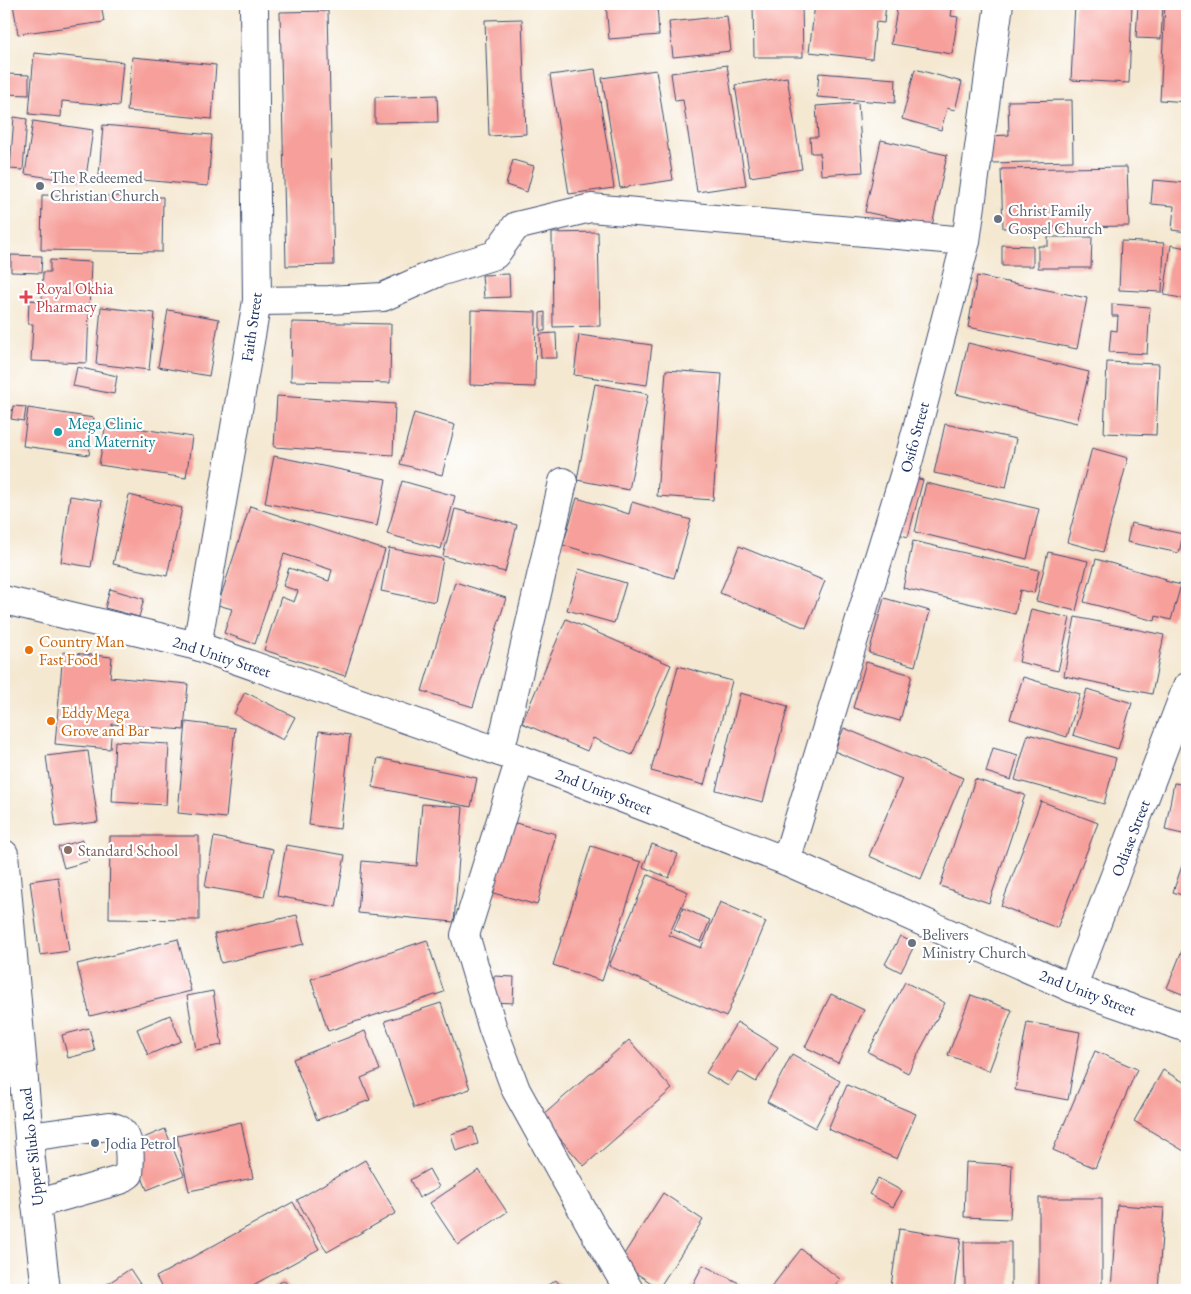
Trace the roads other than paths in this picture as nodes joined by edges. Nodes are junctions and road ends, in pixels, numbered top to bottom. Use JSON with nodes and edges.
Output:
{"nodes":[{"id":1,"x":254,"y":4,"type":"edge"},
{"id":2,"x":999,"y":4,"type":"edge"},
{"id":3,"x":966,"y":241,"type":"junction"},
{"id":4,"x":257,"y":301,"type":"junction"},
{"id":5,"x":563,"y":482,"type":"dead end"},
{"id":6,"x":4,"y":600,"type":"edge"},
{"id":7,"x":197,"y":646,"type":"junction"},
{"id":8,"x":1187,"y":687,"type":"edge"},
{"id":9,"x":510,"y":756,"type":"junction"},
{"id":10,"x":4,"y":854,"type":"edge"},
{"id":11,"x":786,"y":860,"type":"junction"},
{"id":12,"x":1072,"y":988,"type":"junction"},
{"id":13,"x":1187,"y":1028,"type":"edge"},
{"id":14,"x":29,"y":1137,"type":"junction"},
{"id":15,"x":36,"y":1204,"type":"junction"},
{"id":16,"x":46,"y":1290,"type":"edge"},
{"id":17,"x":629,"y":1290,"type":"edge"}],
"edges":[{"from":1,"to":4,"type":"street","name":"Faith Street"},
{"from":2,"to":3,"type":"street","name":"Osifo Street"},
{"from":3,"to":4,"type":"street"},
{"from":3,"to":11,"type":"street","name":"Osifo Street"},
{"from":4,"to":7,"type":"street","name":"Faith Street"},
{"from":5,"to":9,"type":"street"},
{"from":6,"to":7,"type":"street","name":"2nd Unity Street"},
{"from":7,"to":9,"type":"street","name":"2nd Unity Street"},
{"from":8,"to":12,"type":"street","name":"Odiase Street"},
{"from":9,"to":11,"type":"street","name":"2nd Unity Street"},
{"from":9,"to":17,"type":"street"},
{"from":10,"to":14,"type":"street","name":"Upper Siluko Road"},
{"from":11,"to":12,"type":"street","name":"2nd Unity Street"},
{"from":12,"to":13,"type":"street","name":"2nd Unity Street"},
{"from":14,"to":15,"type":"street","name":"Upper Siluko Road"},
{"from":14,"to":15,"type":"street"},
{"from":15,"to":16,"type":"street","name":"Upper Siluko Road"}]}
